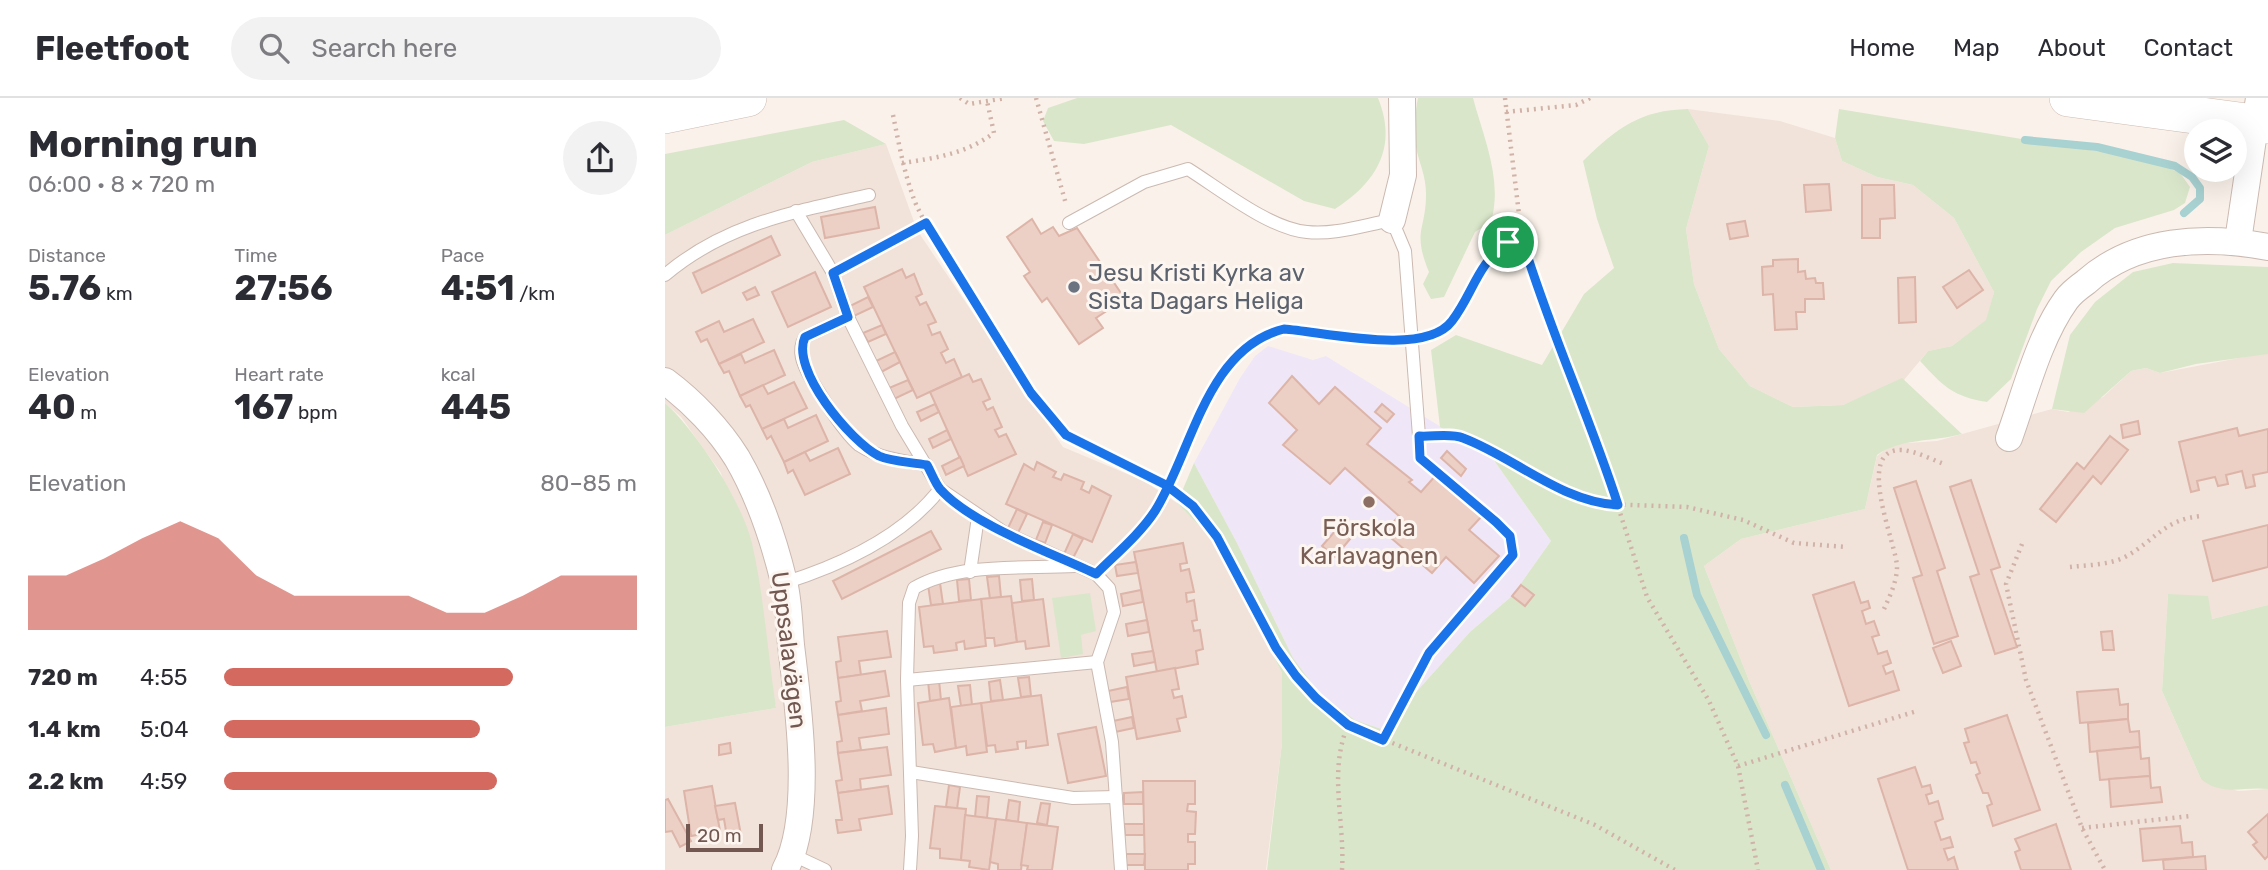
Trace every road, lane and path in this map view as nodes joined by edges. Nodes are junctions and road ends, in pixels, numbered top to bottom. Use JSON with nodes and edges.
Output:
{"nodes":[{"id":1,"x":748,"y":98,"type":"edge"},
{"id":2,"x":960,"y":98,"type":"edge"},
{"id":3,"x":1006,"y":98,"type":"edge"},
{"id":4,"x":1036,"y":98,"type":"edge"},
{"id":5,"x":1402,"y":98,"type":"edge"},
{"id":6,"x":1505,"y":98,"type":"edge"},
{"id":7,"x":1590,"y":98,"type":"edge"},
{"id":8,"x":2068,"y":98,"type":"edge"},
{"id":9,"x":987,"y":101,"type":"junction"},
{"id":10,"x":1506,"y":112,"type":"junction"},
{"id":11,"x":665,"y":115,"type":"edge"},
{"id":12,"x":893,"y":115,"type":"dead end"},
{"id":13,"x":2260,"y":115,"type":"edge"},
{"id":14,"x":902,"y":163,"type":"junction"},
{"id":15,"x":869,"y":195,"type":"dead end"},
{"id":16,"x":796,"y":211,"type":"junction"},
{"id":17,"x":1392,"y":220,"type":"junction"},
{"id":18,"x":1072,"y":221,"type":"joint"},
{"id":19,"x":926,"y":223,"type":"junction"},
{"id":20,"x":1522,"y":239,"type":"junction"},
{"id":21,"x":2238,"y":241,"type":"junction"},
{"id":22,"x":2268,"y":247,"type":"edge"},
{"id":23,"x":833,"y":273,"type":"junction"},
{"id":24,"x":665,"y":275,"type":"edge"},
{"id":25,"x":848,"y":317,"type":"junction"},
{"id":26,"x":1412,"y":341,"type":"junction"},
{"id":27,"x":665,"y":381,"type":"edge"},
{"id":28,"x":1419,"y":436,"type":"junction"},
{"id":29,"x":2009,"y":438,"type":"dead end"},
{"id":30,"x":1944,"y":464,"type":"dead end"},
{"id":31,"x":927,"y":465,"type":"junction"},
{"id":32,"x":1166,"y":485,"type":"junction"},
{"id":33,"x":940,"y":489,"type":"junction"},
{"id":34,"x":1618,"y":505,"type":"junction"},
{"id":35,"x":2202,"y":516,"type":"dead end"},
{"id":36,"x":978,"y":517,"type":"junction"},
{"id":37,"x":2022,"y":544,"type":"dead end"},
{"id":38,"x":1847,"y":547,"type":"dead end"},
{"id":39,"x":1080,"y":566,"type":"junction"},
{"id":40,"x":2070,"y":567,"type":"dead end"},
{"id":41,"x":970,"y":572,"type":"junction"},
{"id":42,"x":1096,"y":574,"type":"junction"},
{"id":43,"x":785,"y":583,"type":"junction"},
{"id":44,"x":1884,"y":608,"type":"dead end"},
{"id":45,"x":1097,"y":662,"type":"junction"},
{"id":46,"x":907,"y":680,"type":"junction"},
{"id":47,"x":1917,"y":710,"type":"dead end"},
{"id":48,"x":1348,"y":725,"type":"junction"},
{"id":49,"x":1383,"y":740,"type":"junction"},
{"id":50,"x":1738,"y":766,"type":"junction"},
{"id":51,"x":911,"y":772,"type":"junction"},
{"id":52,"x":1115,"y":797,"type":"junction"},
{"id":53,"x":2190,"y":816,"type":"dead end"},
{"id":54,"x":2082,"y":828,"type":"junction"},
{"id":55,"x":789,"y":862,"type":"edge"},
{"id":56,"x":825,"y":870,"type":"edge"},
{"id":57,"x":910,"y":870,"type":"edge"},
{"id":58,"x":1121,"y":870,"type":"edge"},
{"id":59,"x":1342,"y":870,"type":"edge"},
{"id":60,"x":1675,"y":870,"type":"edge"},
{"id":61,"x":1758,"y":870,"type":"edge"},
{"id":62,"x":2105,"y":870,"type":"edge"}],
"edges":[{"from":1,"to":11,"type":"street"},
{"from":2,"to":9,"type":"path"},
{"from":3,"to":9,"type":"path"},
{"from":4,"to":18,"type":"path"},
{"from":5,"to":17,"type":"street"},
{"from":6,"to":10,"type":"path"},
{"from":7,"to":10,"type":"path"},
{"from":8,"to":13,"type":"street"},
{"from":9,"to":14,"type":"path"},
{"from":10,"to":20,"type":"path"},
{"from":12,"to":14,"type":"path"},
{"from":13,"to":21,"type":"street"},
{"from":14,"to":19,"type":"path"},
{"from":15,"to":16,"type":"lane"},
{"from":16,"to":23,"type":"lane"},
{"from":16,"to":24,"type":"lane"},
{"from":17,"to":18,"type":"lane"},
{"from":17,"to":26,"type":"lane"},
{"from":19,"to":23,"type":"path"},
{"from":19,"to":32,"type":"path"},
{"from":20,"to":26,"type":"path"},
{"from":20,"to":34,"type":"path"},
{"from":21,"to":22,"type":"street"},
{"from":21,"to":29,"type":"street"},
{"from":23,"to":25,"type":"lane"},
{"from":25,"to":31,"type":"lane"},
{"from":25,"to":31,"type":"lane"},
{"from":26,"to":28,"type":"lane"},
{"from":26,"to":32,"type":"path"},
{"from":27,"to":43,"type":"street","name":"Uppsalavägen"},
{"from":28,"to":34,"type":"path"},
{"from":28,"to":49,"type":"path"},
{"from":30,"to":44,"type":"path"},
{"from":31,"to":33,"type":"lane"},
{"from":32,"to":42,"type":"path"},
{"from":32,"to":48,"type":"path"},
{"from":33,"to":36,"type":"lane"},
{"from":33,"to":43,"type":"lane"},
{"from":34,"to":38,"type":"path"},
{"from":34,"to":50,"type":"path"},
{"from":35,"to":40,"type":"path"},
{"from":36,"to":39,"type":"lane"},
{"from":36,"to":41,"type":"lane"},
{"from":37,"to":54,"type":"path"},
{"from":39,"to":41,"type":"lane"},
{"from":39,"to":42,"type":"lane"},
{"from":41,"to":46,"type":"lane"},
{"from":42,"to":45,"type":"lane"},
{"from":43,"to":55,"type":"street","name":"Uppsalavägen"},
{"from":45,"to":46,"type":"lane"},
{"from":45,"to":52,"type":"lane"},
{"from":46,"to":51,"type":"lane"},
{"from":47,"to":50,"type":"path"},
{"from":48,"to":49,"type":"path"},
{"from":48,"to":59,"type":"path"},
{"from":49,"to":60,"type":"path"},
{"from":50,"to":61,"type":"path"},
{"from":51,"to":52,"type":"lane"},
{"from":51,"to":57,"type":"lane"},
{"from":52,"to":58,"type":"lane"},
{"from":53,"to":54,"type":"path"},
{"from":54,"to":62,"type":"path"},
{"from":55,"to":56,"type":"lane"}]}
